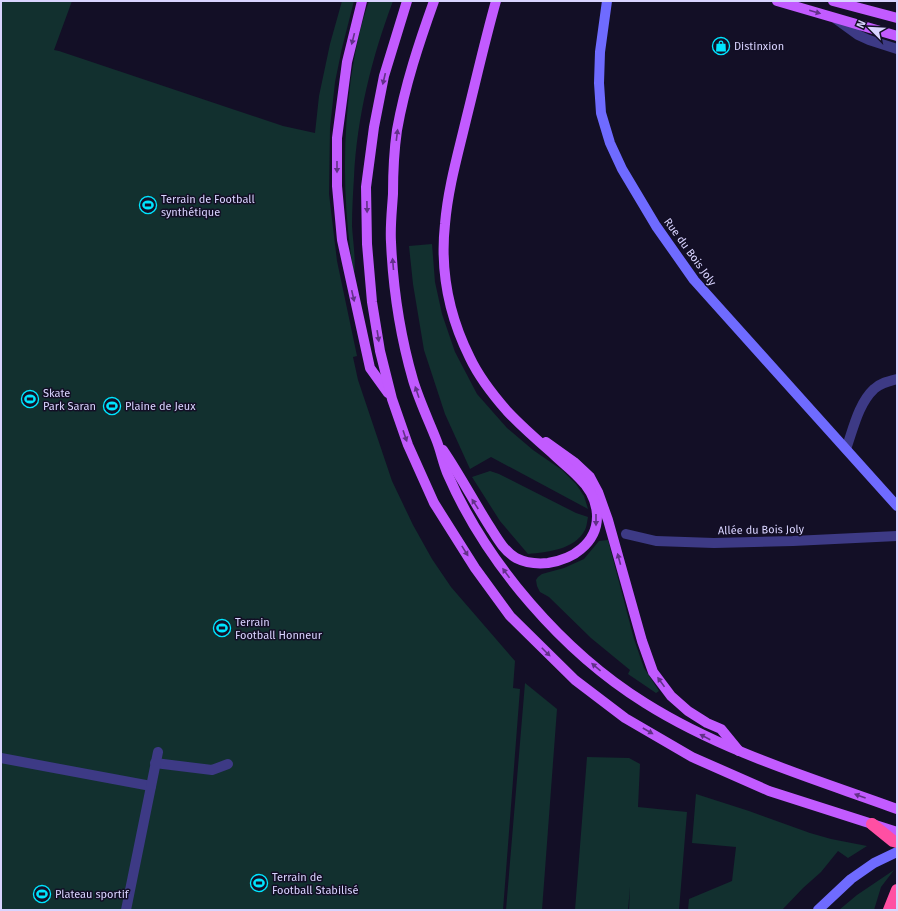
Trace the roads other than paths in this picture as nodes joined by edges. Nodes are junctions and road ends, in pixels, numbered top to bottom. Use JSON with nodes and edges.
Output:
{"nodes":[{"id":1,"x":362,"y":1,"type":"edge"},
{"id":2,"x":407,"y":1,"type":"edge"},
{"id":3,"x":434,"y":1,"type":"edge"},
{"id":4,"x":496,"y":1,"type":"edge"},
{"id":5,"x":607,"y":1,"type":"edge"},
{"id":6,"x":777,"y":1,"type":"edge"},
{"id":7,"x":833,"y":1,"type":"edge"},
{"id":8,"x":835,"y":18,"type":"junction"},
{"id":9,"x":897,"y":18,"type":"edge"},
{"id":10,"x":897,"y":36,"type":"edge"},
{"id":11,"x":897,"y":48,"type":"edge"},
{"id":12,"x":897,"y":379,"type":"edge"},
{"id":13,"x":392,"y":399,"type":"junction"},
{"id":14,"x":523,"y":427,"type":"junction"},
{"id":15,"x":437,"y":441,"type":"junction"},
{"id":16,"x":846,"y":449,"type":"junction"},
{"id":17,"x":897,"y":506,"type":"edge"},
{"id":18,"x":626,"y":534,"type":"dead end"},
{"id":19,"x":897,"y":536,"type":"edge"},
{"id":20,"x":158,"y":752,"type":"dead end"},
{"id":21,"x":741,"y":752,"type":"junction"},
{"id":22,"x":1,"y":758,"type":"edge"},
{"id":23,"x":155,"y":763,"type":"junction"},
{"id":24,"x":228,"y":764,"type":"dead end"},
{"id":25,"x":151,"y":786,"type":"junction"},
{"id":26,"x":897,"y":809,"type":"edge"},
{"id":27,"x":872,"y":824,"type":"junction"},
{"id":28,"x":897,"y":832,"type":"edge"},
{"id":29,"x":897,"y":842,"type":"edge"},
{"id":30,"x":897,"y":852,"type":"edge"},
{"id":31,"x":897,"y":890,"type":"edge"},
{"id":32,"x":126,"y":910,"type":"edge"},
{"id":33,"x":818,"y":910,"type":"edge"},
{"id":34,"x":890,"y":910,"type":"edge"}],
"edges":[{"from":1,"to":13,"type":"main road","one_way":true},
{"from":2,"to":13,"type":"main road","one_way":true},
{"from":15,"to":3,"type":"main road","one_way":true},
{"from":4,"to":14,"type":"main road"},
{"from":5,"to":16,"type":"street","name":"Rue du Bois Joly"},
{"from":6,"to":8,"type":"main road","one_way":true},
{"from":7,"to":9,"type":"main road"},
{"from":8,"to":10,"type":"main road"},
{"from":8,"to":11,"type":"street"},
{"from":12,"to":16,"type":"street"},
{"from":13,"to":27,"type":"main road","one_way":true},
{"from":14,"to":15,"type":"main road","one_way":true},
{"from":21,"to":14,"type":"main road","one_way":true},
{"from":21,"to":15,"type":"main road","one_way":true},
{"from":16,"to":17,"type":"street","name":"Rue du Bois Joly"},
{"from":18,"to":19,"type":"street","name":"Allée du Bois Joly"},
{"from":20,"to":23,"type":"street"},
{"from":26,"to":21,"type":"main road","one_way":true},
{"from":22,"to":25,"type":"street"},
{"from":23,"to":24,"type":"street"},
{"from":23,"to":25,"type":"street"},
{"from":25,"to":32,"type":"street"},
{"from":27,"to":28,"type":"main road"},
{"from":27,"to":29,"type":"highway"},
{"from":30,"to":33,"type":"street"},
{"from":31,"to":34,"type":"highway"}]}
